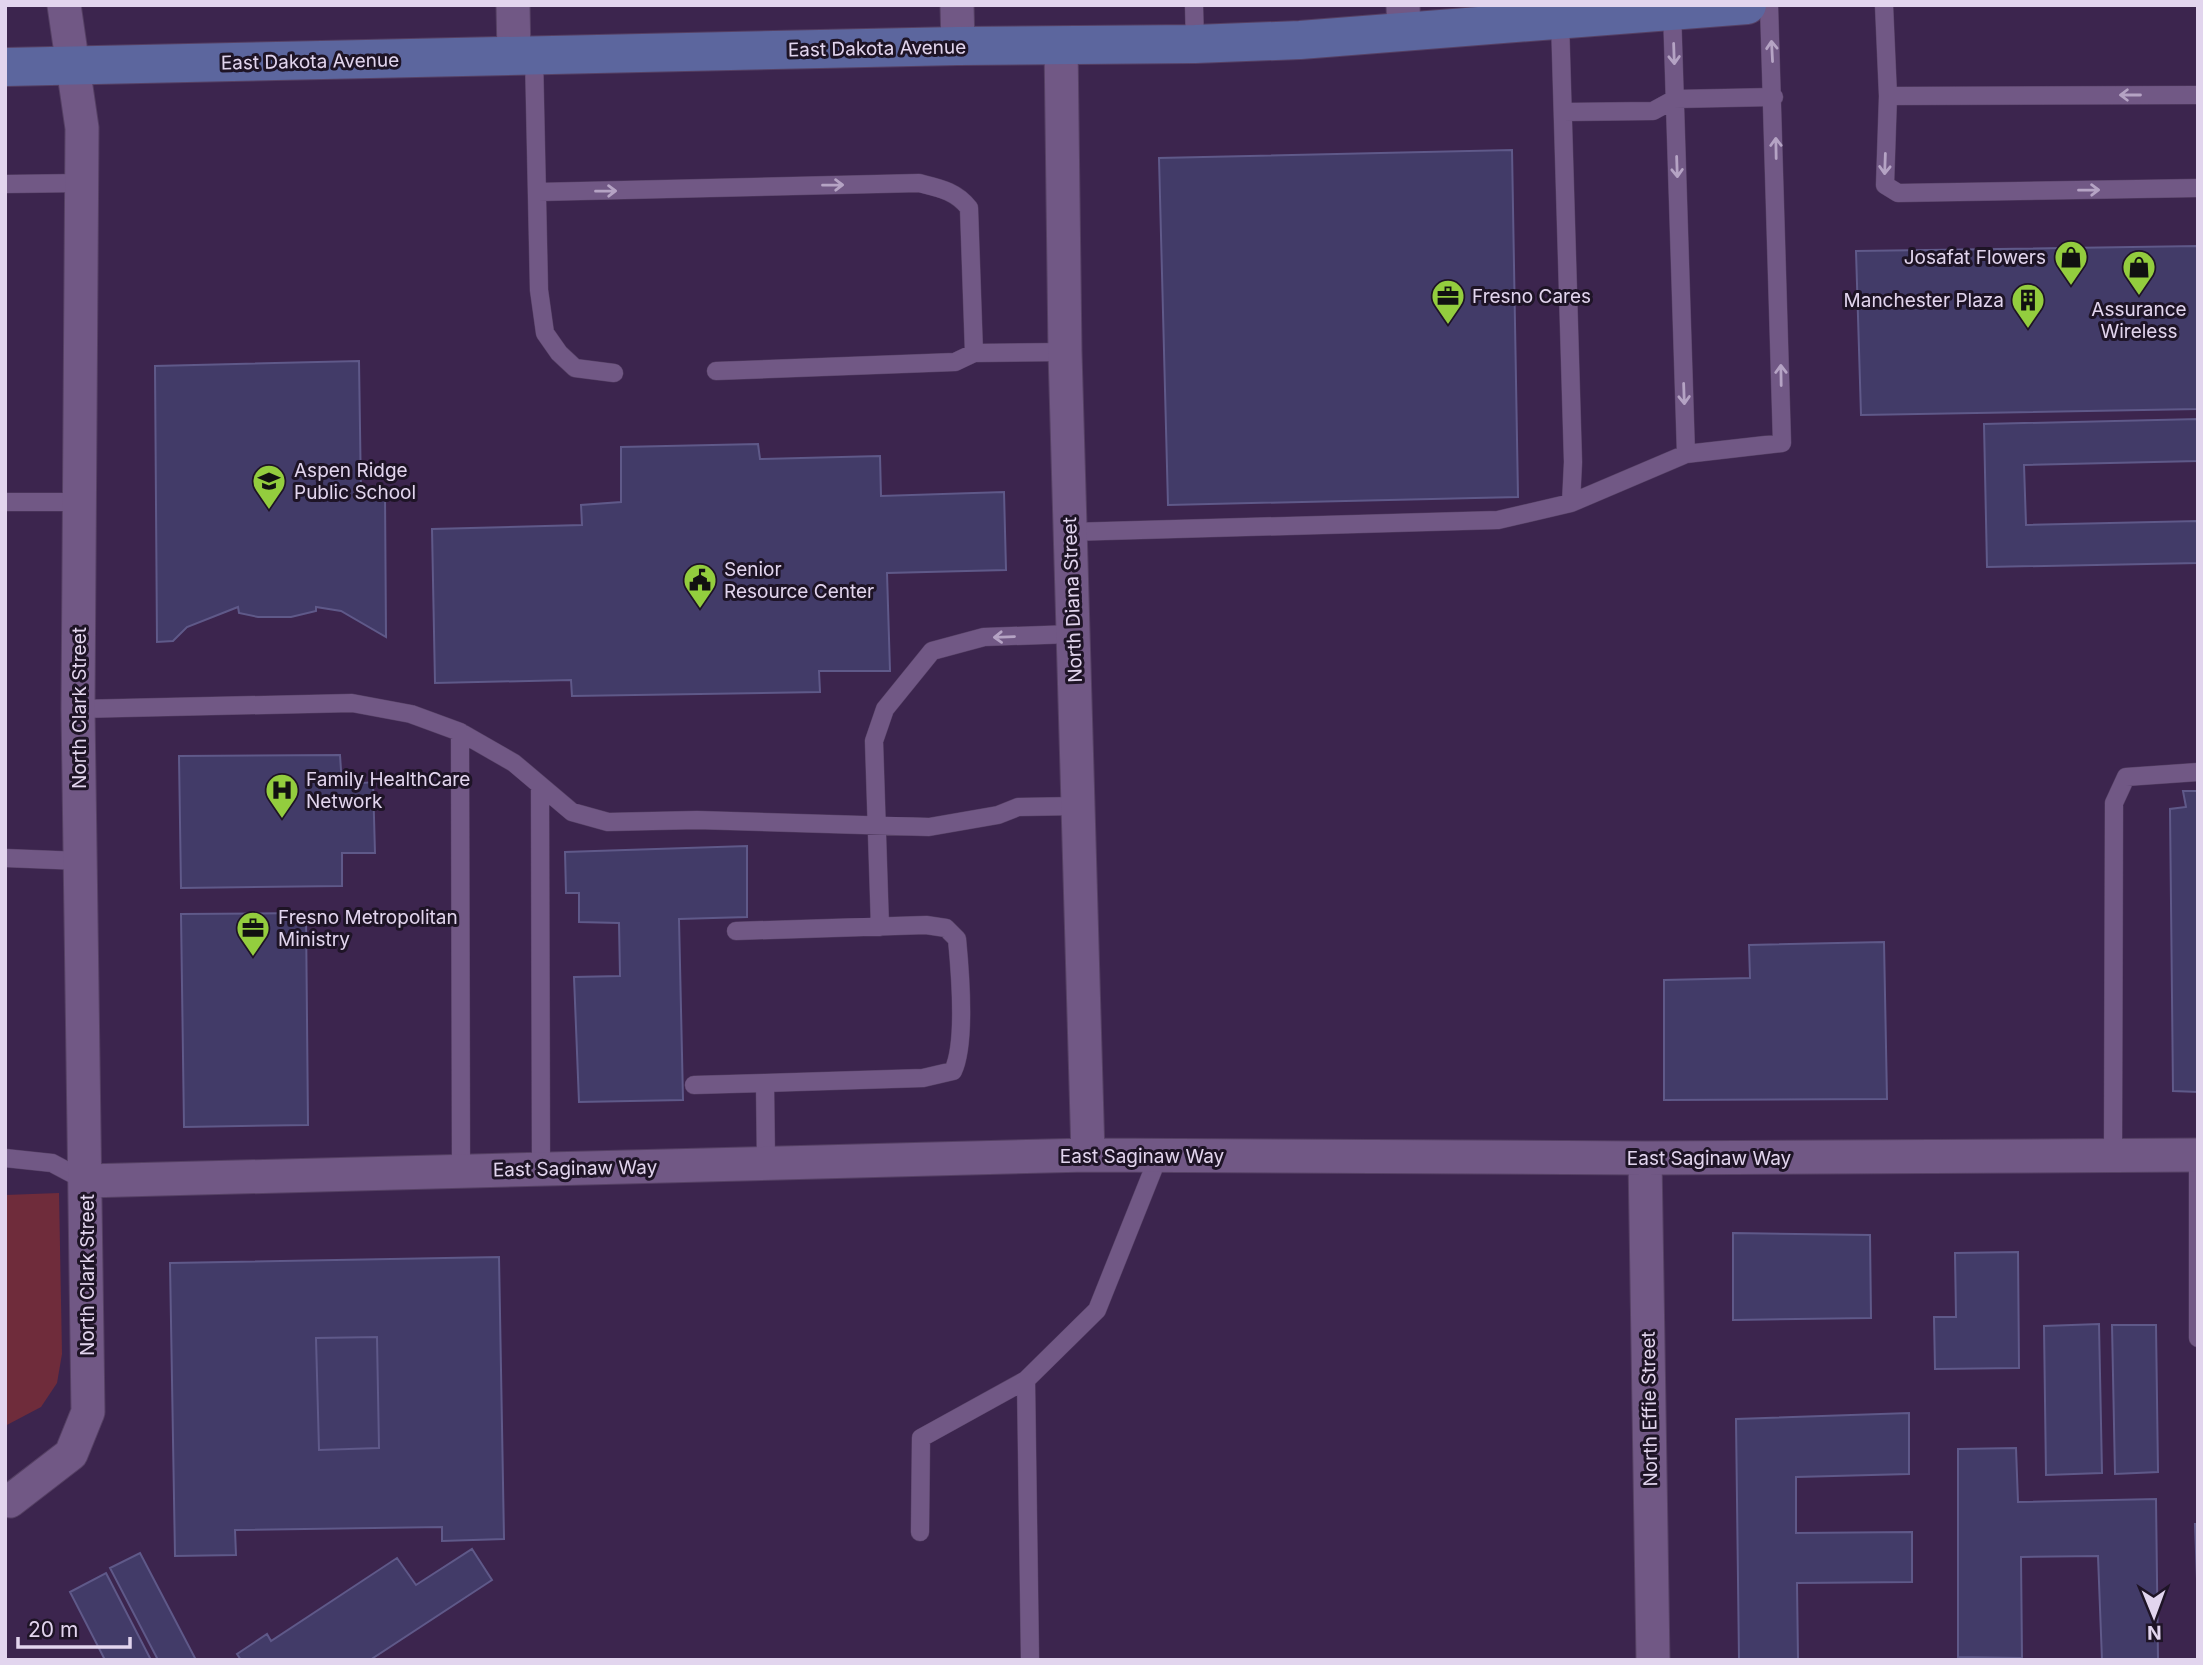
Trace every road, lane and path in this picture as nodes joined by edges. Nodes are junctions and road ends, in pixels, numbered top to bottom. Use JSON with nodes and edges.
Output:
{"nodes":[{"id":1,"x":64,"y":5,"type":"edge"},
{"id":2,"x":513,"y":5,"type":"edge"},
{"id":3,"x":957,"y":5,"type":"edge"},
{"id":4,"x":1194,"y":5,"type":"edge"},
{"id":5,"x":1747,"y":5,"type":"edge"},
{"id":6,"x":1769,"y":5,"type":"edge"},
{"id":7,"x":1884,"y":5,"type":"edge"},
{"id":8,"x":1616,"y":10,"type":"edge"},
{"id":9,"x":1672,"y":10,"type":"junction"},
{"id":10,"x":1403,"y":19,"type":"edge"},
{"id":11,"x":1560,"y":20,"type":"junction"},
{"id":12,"x":1061,"y":44,"type":"junction"},
{"id":13,"x":1195,"y":44,"type":"junction"},
{"id":14,"x":958,"y":46,"type":"junction"},
{"id":15,"x":524,"y":56,"type":"junction"},
{"id":16,"x":73,"y":66,"type":"junction"},
{"id":17,"x":5,"y":67,"type":"edge"},
{"id":18,"x":2198,"y":95,"type":"edge"},
{"id":19,"x":1888,"y":96,"type":"junction"},
{"id":20,"x":1774,"y":97,"type":"junction"},
{"id":21,"x":1675,"y":99,"type":"junction"},
{"id":22,"x":1563,"y":112,"type":"junction"},
{"id":23,"x":82,"y":183,"type":"junction"},
{"id":24,"x":5,"y":184,"type":"edge"},
{"id":25,"x":2198,"y":188,"type":"edge"},
{"id":26,"x":538,"y":192,"type":"junction"},
{"id":27,"x":1065,"y":352,"type":"junction"},
{"id":28,"x":974,"y":354,"type":"junction"},
{"id":29,"x":716,"y":371,"type":"dead end"},
{"id":30,"x":614,"y":373,"type":"dead end"},
{"id":31,"x":1686,"y":454,"type":"junction"},
{"id":32,"x":5,"y":502,"type":"edge"},
{"id":33,"x":80,"y":502,"type":"junction"},
{"id":34,"x":1571,"y":503,"type":"junction"},
{"id":35,"x":1070,"y":532,"type":"junction"},
{"id":36,"x":1073,"y":635,"type":"junction"},
{"id":37,"x":78,"y":709,"type":"junction"},
{"id":38,"x":460,"y":732,"type":"junction"},
{"id":39,"x":2198,"y":772,"type":"edge"},
{"id":40,"x":540,"y":785,"type":"junction"},
{"id":41,"x":1078,"y":806,"type":"junction"},
{"id":42,"x":876,"y":825,"type":"junction"},
{"id":43,"x":5,"y":858,"type":"edge"},
{"id":44,"x":81,"y":861,"type":"junction"},
{"id":45,"x":880,"y":927,"type":"junction"},
{"id":46,"x":736,"y":931,"type":"dead end"},
{"id":47,"x":765,"y":1083,"type":"junction"},
{"id":48,"x":694,"y":1085,"type":"dead end"},
{"id":49,"x":1088,"y":1155,"type":"junction"},
{"id":50,"x":1159,"y":1155,"type":"junction"},
{"id":51,"x":2198,"y":1155,"type":"edge"},
{"id":52,"x":2113,"y":1156,"type":"junction"},
{"id":53,"x":5,"y":1158,"type":"edge"},
{"id":54,"x":1645,"y":1158,"type":"junction"},
{"id":55,"x":766,"y":1163,"type":"junction"},
{"id":56,"x":541,"y":1169,"type":"junction"},
{"id":57,"x":461,"y":1171,"type":"junction"},
{"id":58,"x":2198,"y":1172,"type":"edge"},
{"id":59,"x":86,"y":1181,"type":"junction"},
{"id":60,"x":2198,"y":1338,"type":"edge"},
{"id":61,"x":1026,"y":1380,"type":"junction"},
{"id":62,"x":10,"y":1501,"type":"dead end"},
{"id":63,"x":920,"y":1532,"type":"dead end"},
{"id":64,"x":1030,"y":1660,"type":"edge"},
{"id":65,"x":1653,"y":1660,"type":"edge"}],
"edges":[{"from":1,"to":16,"type":"street","name":"North Clark Street"},
{"from":2,"to":15,"type":"street"},
{"from":3,"to":14,"type":"street"},
{"from":4,"to":13,"type":"lane"},
{"from":5,"to":9,"type":"street","name":"East Dakota Avenue"},
{"from":20,"to":6,"type":"lane","one_way":true},
{"from":7,"to":19,"type":"lane"},
{"from":8,"to":9,"type":"street","name":"East Dakota Avenue"},
{"from":8,"to":11,"type":"street","name":"East Dakota Avenue"},
{"from":9,"to":21,"type":"lane","one_way":true},
{"from":10,"to":11,"type":"street","name":"East Dakota Avenue"},
{"from":10,"to":13,"type":"street","name":"East Dakota Avenue"},
{"from":11,"to":22,"type":"lane"},
{"from":12,"to":13,"type":"street","name":"East Dakota Avenue"},
{"from":12,"to":14,"type":"street","name":"East Dakota Avenue"},
{"from":12,"to":27,"type":"street","name":"North Diana Street"},
{"from":14,"to":15,"type":"street","name":"East Dakota Avenue"},
{"from":15,"to":16,"type":"street","name":"East Dakota Avenue"},
{"from":15,"to":26,"type":"lane"},
{"from":16,"to":17,"type":"street","name":"East Dakota Avenue"},
{"from":16,"to":23,"type":"street","name":"North Clark Street"},
{"from":18,"to":19,"type":"lane","one_way":true},
{"from":19,"to":25,"type":"lane","one_way":true},
{"from":20,"to":21,"type":"lane"},
{"from":31,"to":20,"type":"lane","one_way":true},
{"from":21,"to":22,"type":"lane"},
{"from":21,"to":31,"type":"lane","one_way":true},
{"from":22,"to":34,"type":"lane"},
{"from":23,"to":24,"type":"lane"},
{"from":23,"to":33,"type":"street","name":"North Clark Street"},
{"from":26,"to":28,"type":"lane","one_way":true},
{"from":26,"to":30,"type":"lane"},
{"from":27,"to":28,"type":"lane"},
{"from":27,"to":35,"type":"street","name":"North Diana Street"},
{"from":28,"to":29,"type":"lane"},
{"from":31,"to":34,"type":"lane"},
{"from":32,"to":33,"type":"lane"},
{"from":33,"to":37,"type":"street","name":"North Clark Street"},
{"from":34,"to":35,"type":"lane"},
{"from":35,"to":36,"type":"street","name":"North Diana Street"},
{"from":36,"to":41,"type":"street","name":"North Diana Street"},
{"from":36,"to":42,"type":"lane","one_way":true},
{"from":37,"to":38,"type":"lane"},
{"from":37,"to":44,"type":"street","name":"North Clark Street"},
{"from":38,"to":40,"type":"lane"},
{"from":38,"to":57,"type":"lane"},
{"from":39,"to":52,"type":"lane"},
{"from":40,"to":42,"type":"lane"},
{"from":40,"to":56,"type":"lane"},
{"from":41,"to":42,"type":"lane"},
{"from":41,"to":49,"type":"street","name":"North Diana Street"},
{"from":42,"to":45,"type":"lane"},
{"from":43,"to":44,"type":"lane"},
{"from":44,"to":59,"type":"street","name":"North Clark Street"},
{"from":45,"to":46,"type":"lane"},
{"from":45,"to":47,"type":"lane"},
{"from":47,"to":48,"type":"lane"},
{"from":47,"to":55,"type":"lane"},
{"from":49,"to":50,"type":"street","name":"East Saginaw Way"},
{"from":49,"to":55,"type":"street","name":"East Saginaw Way"},
{"from":50,"to":54,"type":"street","name":"East Saginaw Way"},
{"from":50,"to":61,"type":"lane"},
{"from":51,"to":52,"type":"street","name":"East Saginaw Way"},
{"from":52,"to":54,"type":"street","name":"East Saginaw Way"},
{"from":53,"to":59,"type":"lane"},
{"from":54,"to":65,"type":"street","name":"North Effie Street"},
{"from":55,"to":56,"type":"street","name":"East Saginaw Way"},
{"from":56,"to":57,"type":"street","name":"East Saginaw Way"},
{"from":57,"to":59,"type":"street","name":"East Saginaw Way"},
{"from":58,"to":60,"type":"lane"},
{"from":59,"to":62,"type":"street","name":"North Clark Street"},
{"from":61,"to":63,"type":"lane"},
{"from":61,"to":64,"type":"lane"}]}
